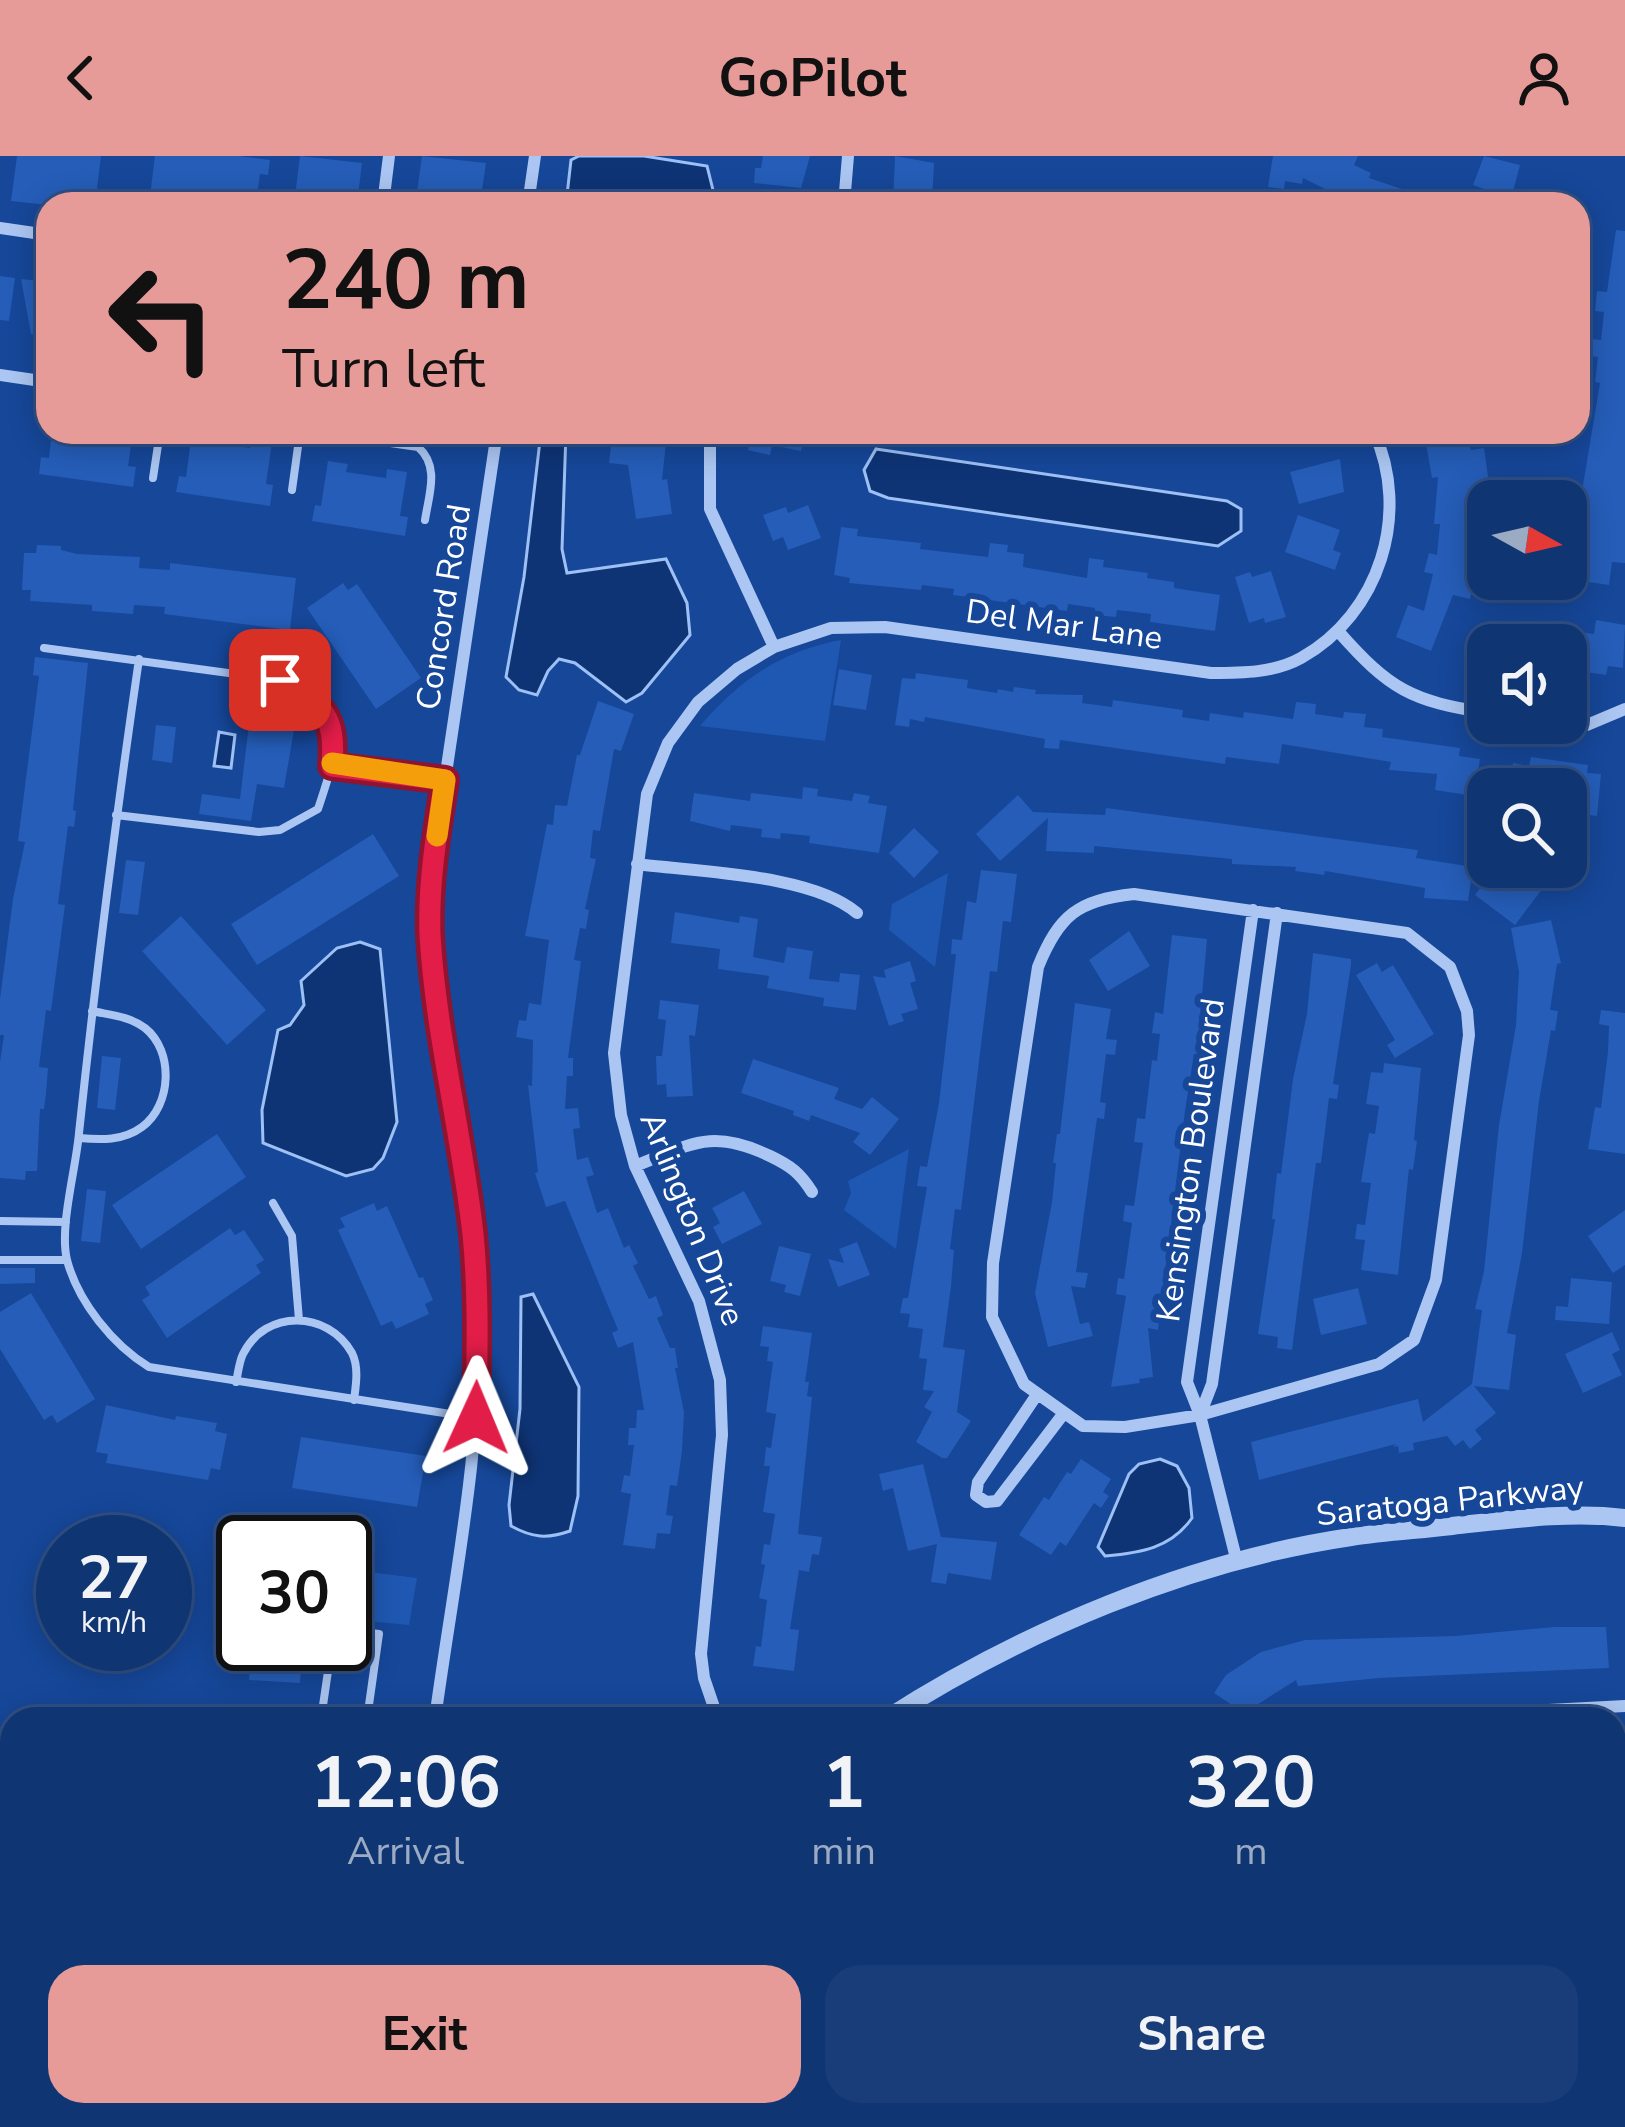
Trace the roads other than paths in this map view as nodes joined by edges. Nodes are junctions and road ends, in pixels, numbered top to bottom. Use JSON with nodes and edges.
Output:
{"nodes":[{"id":1,"x":389,"y":156,"type":"edge"},
{"id":2,"x":535,"y":156,"type":"edge"},
{"id":3,"x":848,"y":156,"type":"edge"},
{"id":4,"x":384,"y":192,"type":"edge"},
{"id":5,"x":530,"y":192,"type":"edge"},
{"id":6,"x":845,"y":192,"type":"edge"},
{"id":7,"x":0,"y":228,"type":"edge"},
{"id":8,"x":36,"y":233,"type":"edge"},
{"id":9,"x":0,"y":375,"type":"edge"},
{"id":10,"x":36,"y":380,"type":"edge"},
{"id":11,"x":158,"y":444,"type":"edge"},
{"id":12,"x":298,"y":444,"type":"edge"},
{"id":13,"x":397,"y":444,"type":"edge"},
{"id":14,"x":495,"y":444,"type":"edge"},
{"id":15,"x":710,"y":444,"type":"edge"},
{"id":16,"x":1378,"y":444,"type":"edge"},
{"id":17,"x":153,"y":478,"type":"dead end"},
{"id":18,"x":292,"y":490,"type":"dead end"},
{"id":19,"x":425,"y":520,"type":"dead end"},
{"id":20,"x":1338,"y":632,"type":"junction"},
{"id":21,"x":775,"y":647,"type":"junction"},
{"id":22,"x":44,"y":648,"type":"dead end"},
{"id":23,"x":140,"y":659,"type":"junction"},
{"id":24,"x":1467,"y":709,"type":"edge"},
{"id":25,"x":1625,"y":709,"type":"edge"},
{"id":26,"x":1587,"y":725,"type":"edge"},
{"id":27,"x":332,"y":766,"type":"junction"},
{"id":28,"x":445,"y":780,"type":"junction"},
{"id":29,"x":116,"y":815,"type":"junction"},
{"id":30,"x":637,"y":864,"type":"junction"},
{"id":31,"x":1253,"y":910,"type":"junction"},
{"id":32,"x":857,"y":914,"type":"dead end"},
{"id":33,"x":1277,"y":914,"type":"junction"},
{"id":34,"x":92,"y":1011,"type":"junction"},
{"id":35,"x":79,"y":1138,"type":"junction"},
{"id":36,"x":635,"y":1166,"type":"junction"},
{"id":37,"x":812,"y":1192,"type":"dead end"},
{"id":38,"x":273,"y":1203,"type":"dead end"},
{"id":39,"x":0,"y":1221,"type":"edge"},
{"id":40,"x":65,"y":1222,"type":"junction"},
{"id":41,"x":0,"y":1260,"type":"edge"},
{"id":42,"x":67,"y":1260,"type":"junction"},
{"id":43,"x":299,"y":1319,"type":"junction"},
{"id":44,"x":236,"y":1382,"type":"junction"},
{"id":45,"x":1036,"y":1396,"type":"junction"},
{"id":46,"x":354,"y":1400,"type":"junction"},
{"id":47,"x":1064,"y":1413,"type":"junction"},
{"id":48,"x":1200,"y":1414,"type":"junction"},
{"id":49,"x":476,"y":1418,"type":"junction"},
{"id":50,"x":1625,"y":1518,"type":"edge"},
{"id":51,"x":1237,"y":1562,"type":"junction"},
{"id":52,"x":372,"y":1633,"type":"edge"},
{"id":53,"x":328,"y":1671,"type":"edge"},
{"id":54,"x":323,"y":1707,"type":"edge"},
{"id":55,"x":369,"y":1707,"type":"edge"},
{"id":56,"x":437,"y":1707,"type":"edge"},
{"id":57,"x":714,"y":1707,"type":"edge"},
{"id":58,"x":905,"y":1707,"type":"edge"}],
"edges":[{"from":1,"to":4,"type":"street"},
{"from":2,"to":5,"type":"street"},
{"from":3,"to":6,"type":"street"},
{"from":7,"to":8,"type":"street"},
{"from":9,"to":10,"type":"street"},
{"from":11,"to":17,"type":"lane"},
{"from":12,"to":18,"type":"lane"},
{"from":13,"to":19,"type":"lane"},
{"from":14,"to":28,"type":"street","name":"Concord Road"},
{"from":15,"to":21,"type":"street"},
{"from":16,"to":20,"type":"street"},
{"from":20,"to":21,"type":"street","name":"Del Mar Lane"},
{"from":20,"to":24,"type":"street"},
{"from":21,"to":30,"type":"street","name":"Arlington Drive"},
{"from":22,"to":23,"type":"lane"},
{"from":23,"to":27,"type":"lane"},
{"from":23,"to":29,"type":"lane"},
{"from":25,"to":26,"type":"street"},
{"from":27,"to":28,"type":"street"},
{"from":27,"to":29,"type":"lane"},
{"from":28,"to":49,"type":"street","name":"Concord Road"},
{"from":29,"to":34,"type":"lane"},
{"from":30,"to":32,"type":"street"},
{"from":30,"to":36,"type":"street","name":"Arlington Drive"},
{"from":31,"to":33,"type":"street"},
{"from":31,"to":45,"type":"street"},
{"from":31,"to":48,"type":"street","name":"Kensington Boulevard"},
{"from":33,"to":48,"type":"street","name":"Kensington Boulevard"},
{"from":33,"to":48,"type":"street"},
{"from":34,"to":35,"type":"lane"},
{"from":34,"to":35,"type":"lane"},
{"from":35,"to":40,"type":"lane"},
{"from":36,"to":37,"type":"street"},
{"from":36,"to":57,"type":"street","name":"Arlington Drive"},
{"from":38,"to":43,"type":"lane"},
{"from":39,"to":40,"type":"lane"},
{"from":40,"to":42,"type":"lane"},
{"from":41,"to":42,"type":"lane"},
{"from":42,"to":44,"type":"lane"},
{"from":43,"to":44,"type":"lane"},
{"from":43,"to":46,"type":"lane"},
{"from":44,"to":46,"type":"lane"},
{"from":45,"to":47,"type":"street"},
{"from":45,"to":47,"type":"street"},
{"from":46,"to":49,"type":"lane"},
{"from":47,"to":48,"type":"street"},
{"from":48,"to":51,"type":"street","name":"Kensington Boulevard"},
{"from":49,"to":56,"type":"street","name":"Concord Road"},
{"from":50,"to":51,"type":"street","name":"Saratoga Parkway"},
{"from":51,"to":58,"type":"street","name":"Saratoga Parkway"},
{"from":52,"to":55,"type":"lane"},
{"from":53,"to":54,"type":"lane"}]}
